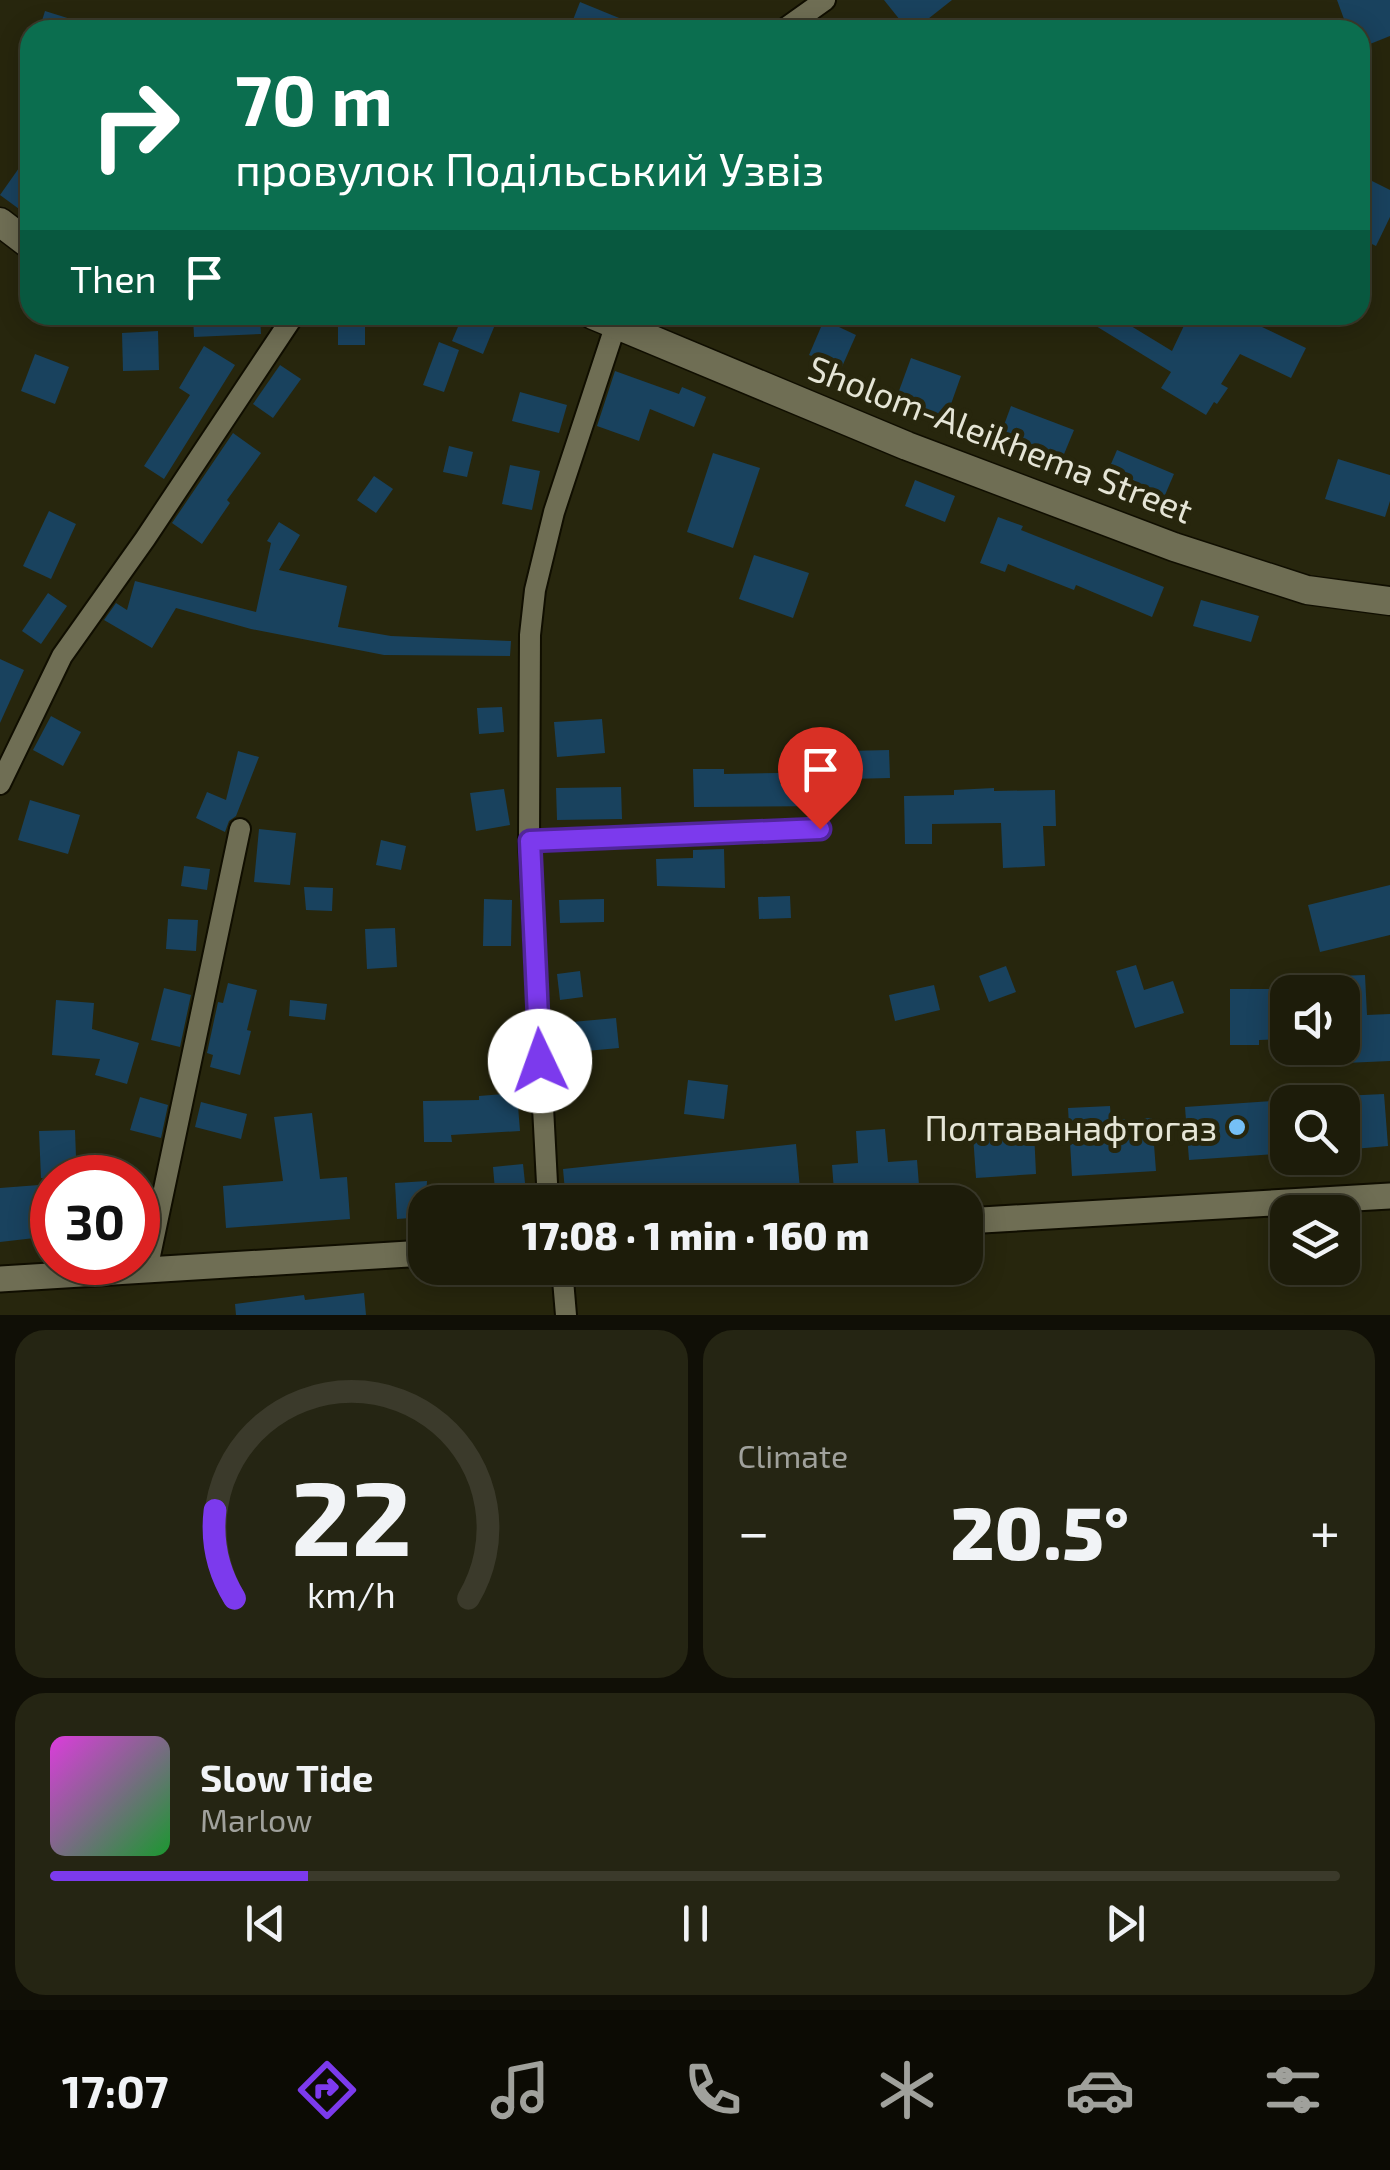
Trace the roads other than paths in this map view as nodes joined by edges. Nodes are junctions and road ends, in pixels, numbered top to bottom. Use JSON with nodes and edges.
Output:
{"nodes":[{"id":1,"x":826,"y":0,"type":"edge"},
{"id":2,"x":797,"y":20,"type":"edge"},
{"id":3,"x":0,"y":222,"type":"edge"},
{"id":4,"x":20,"y":237,"type":"edge"},
{"id":5,"x":287,"y":325,"type":"edge"},
{"id":6,"x":602,"y":325,"type":"edge"},
{"id":7,"x":618,"y":325,"type":"edge"},
{"id":8,"x":1390,"y":601,"type":"edge"},
{"id":9,"x":0,"y":784,"type":"edge"},
{"id":10,"x":240,"y":829,"type":"dead end"},
{"id":11,"x":820,"y":829,"type":"dead end"},
{"id":12,"x":530,"y":841,"type":"junction"},
{"id":13,"x":547,"y":1185,"type":"edge"},
{"id":14,"x":1390,"y":1196,"type":"edge"},
{"id":15,"x":160,"y":1208,"type":"edge"},
{"id":16,"x":983,"y":1221,"type":"edge"},
{"id":17,"x":408,"y":1255,"type":"edge"},
{"id":18,"x":160,"y":1269,"type":"edge"},
{"id":19,"x":30,"y":1277,"type":"edge"},
{"id":20,"x":0,"y":1279,"type":"edge"},
{"id":21,"x":563,"y":1285,"type":"edge"},
{"id":22,"x":566,"y":1315,"type":"edge"}],
"edges":[{"from":1,"to":2,"type":"street"},
{"from":3,"to":4,"type":"main road"},
{"from":5,"to":9,"type":"street"},
{"from":6,"to":12,"type":"street"},
{"from":7,"to":8,"type":"main road","name":"Sholom-Aleikhema Street"},
{"from":10,"to":15,"type":"street"},
{"from":11,"to":12,"type":"street"},
{"from":12,"to":13,"type":"street"},
{"from":14,"to":16,"type":"street"},
{"from":17,"to":18,"type":"street"},
{"from":19,"to":20,"type":"street"},
{"from":21,"to":22,"type":"street"}]}
